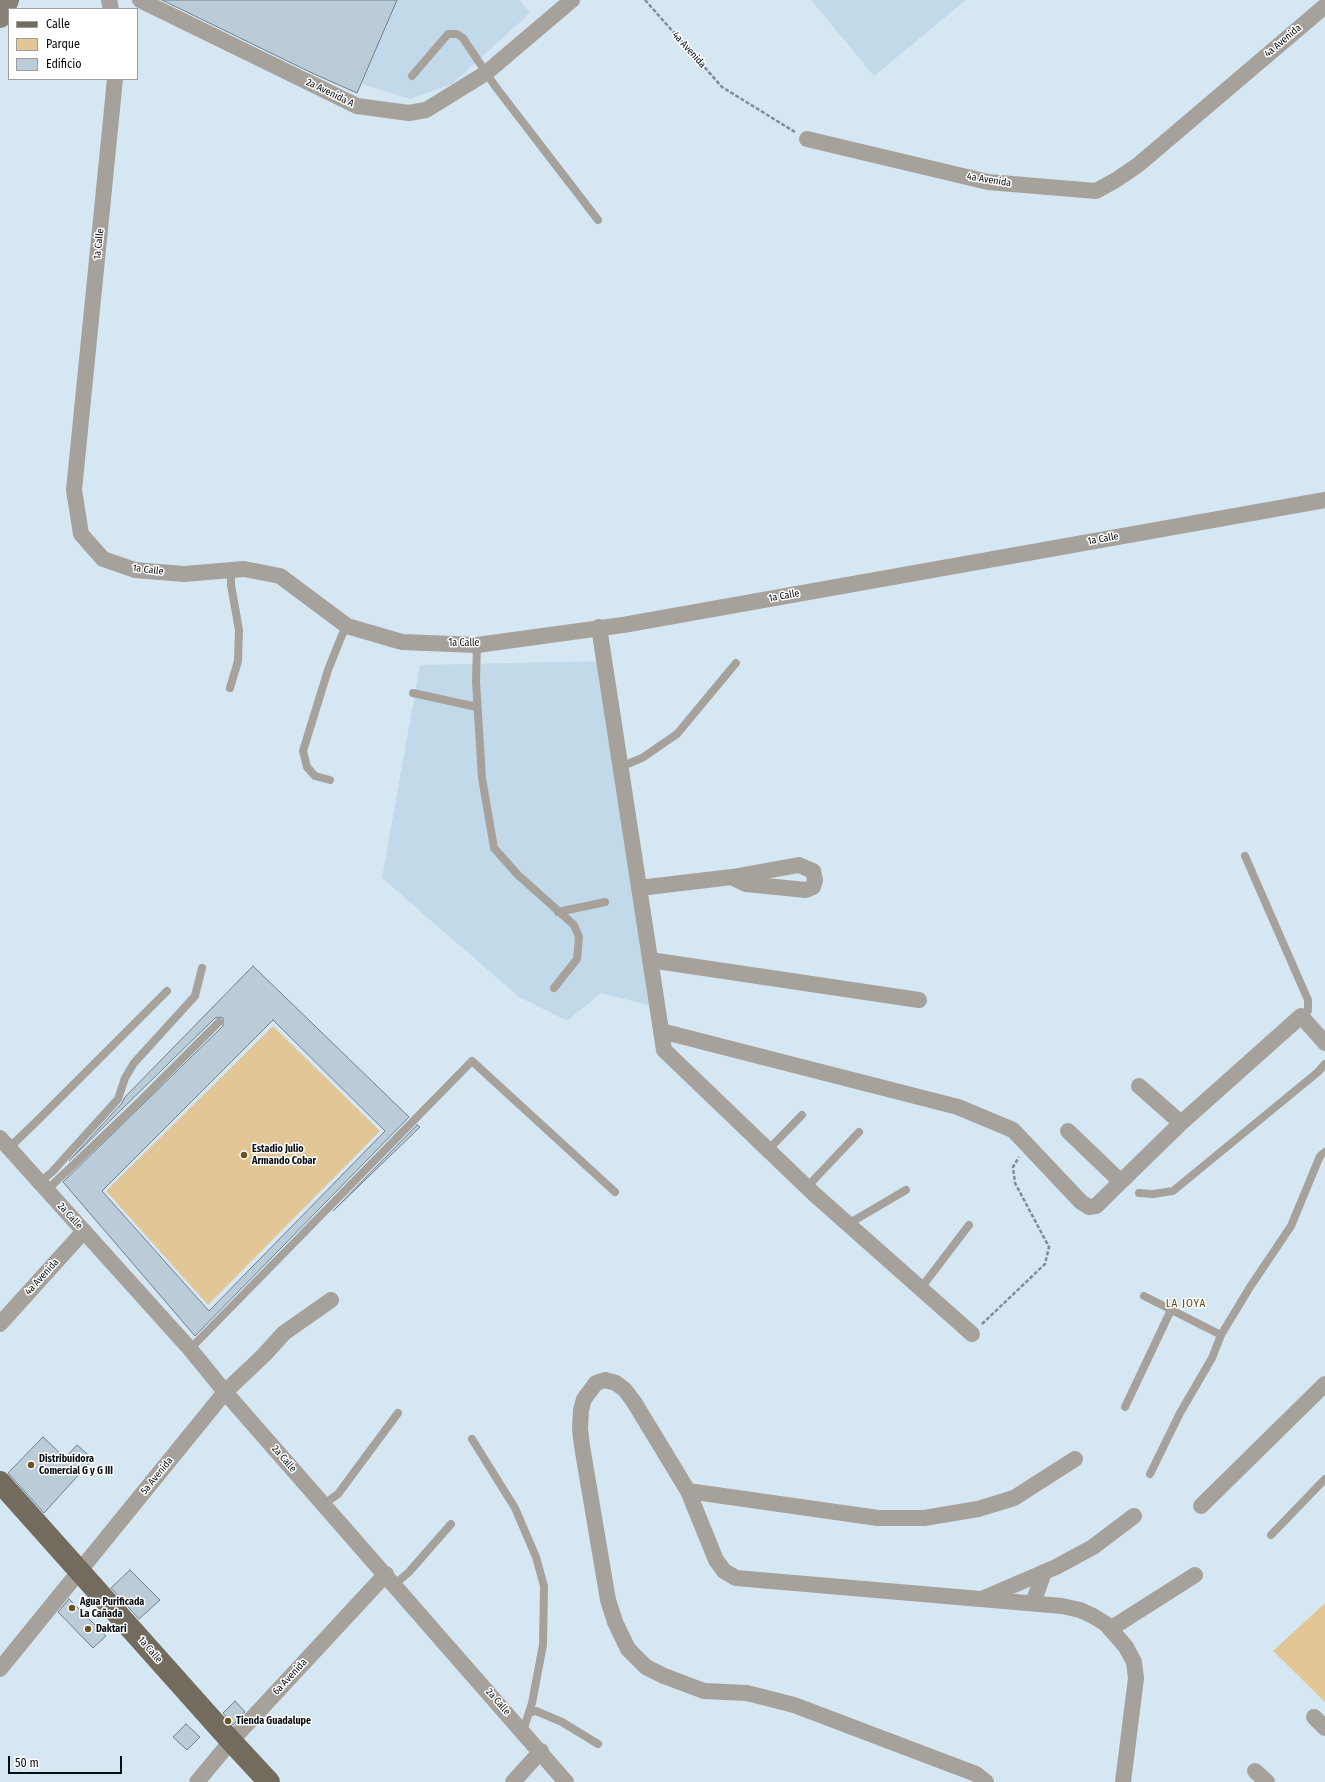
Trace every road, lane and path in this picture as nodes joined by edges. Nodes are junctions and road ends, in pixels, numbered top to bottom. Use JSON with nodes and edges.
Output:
{"nodes":[{"id":1,"x":8,"y":0,"type":"edge"},
{"id":2,"x":140,"y":0,"type":"edge"},
{"id":3,"x":572,"y":0,"type":"edge"},
{"id":4,"x":645,"y":0,"type":"edge"},
{"id":5,"x":1325,"y":6,"type":"edge"},
{"id":6,"x":0,"y":17,"type":"edge"},
{"id":7,"x":486,"y":73,"type":"junction"},
{"id":8,"x":412,"y":76,"type":"dead end"},
{"id":9,"x":115,"y":80,"type":"edge"},
{"id":10,"x":807,"y":139,"type":"joint"},
{"id":11,"x":598,"y":220,"type":"dead end"},
{"id":12,"x":1325,"y":500,"type":"edge"},
{"id":13,"x":231,"y":570,"type":"junction"},
{"id":14,"x":347,"y":626,"type":"junction"},
{"id":15,"x":599,"y":627,"type":"junction"},
{"id":16,"x":477,"y":645,"type":"junction"},
{"id":17,"x":736,"y":663,"type":"dead end"},
{"id":18,"x":230,"y":688,"type":"dead end"},
{"id":19,"x":413,"y":693,"type":"dead end"},
{"id":20,"x":477,"y":707,"type":"junction"},
{"id":21,"x":620,"y":767,"type":"junction"},
{"id":22,"x":330,"y":780,"type":"dead end"},
{"id":23,"x":1245,"y":856,"type":"dead end"},
{"id":24,"x":732,"y":877,"type":"dead end"},
{"id":25,"x":639,"y":888,"type":"junction"},
{"id":26,"x":605,"y":902,"type":"dead end"},
{"id":27,"x":558,"y":912,"type":"junction"},
{"id":28,"x":650,"y":960,"type":"junction"},
{"id":29,"x":202,"y":968,"type":"dead end"},
{"id":30,"x":554,"y":988,"type":"dead end"},
{"id":31,"x":166,"y":991,"type":"dead end"},
{"id":32,"x":919,"y":1000,"type":"dead end"},
{"id":33,"x":1301,"y":1016,"type":"junction"},
{"id":34,"x":219,"y":1022,"type":"dead end"},
{"id":35,"x":661,"y":1031,"type":"junction"},
{"id":36,"x":1325,"y":1043,"type":"edge"},
{"id":37,"x":1325,"y":1064,"type":"edge"},
{"id":38,"x":1139,"y":1086,"type":"dead end"},
{"id":39,"x":802,"y":1115,"type":"dead end"},
{"id":40,"x":1181,"y":1123,"type":"junction"},
{"id":41,"x":1068,"y":1131,"type":"dead end"},
{"id":42,"x":859,"y":1132,"type":"dead end"},
{"id":43,"x":4,"y":1143,"type":"edge"},
{"id":44,"x":1030,"y":1147,"type":"junction"},
{"id":45,"x":768,"y":1150,"type":"junction"},
{"id":46,"x":1325,"y":1152,"type":"edge"},
{"id":47,"x":1120,"y":1181,"type":"junction"},
{"id":48,"x":44,"y":1186,"type":"junction"},
{"id":49,"x":807,"y":1187,"type":"junction"},
{"id":50,"x":906,"y":1190,"type":"dead end"},
{"id":51,"x":615,"y":1192,"type":"dead end"},
{"id":52,"x":1139,"y":1192,"type":"dead end"},
{"id":53,"x":848,"y":1224,"type":"junction"},
{"id":54,"x":969,"y":1225,"type":"dead end"},
{"id":55,"x":84,"y":1231,"type":"junction"},
{"id":56,"x":920,"y":1288,"type":"junction"},
{"id":57,"x":1144,"y":1296,"type":"dead end"},
{"id":58,"x":331,"y":1300,"type":"dead end"},
{"id":59,"x":1171,"y":1310,"type":"junction"},
{"id":60,"x":0,"y":1324,"type":"edge"},
{"id":61,"x":972,"y":1334,"type":"joint"},
{"id":62,"x":1221,"y":1335,"type":"junction"},
{"id":63,"x":190,"y":1349,"type":"junction"},
{"id":64,"x":1325,"y":1384,"type":"edge"},
{"id":65,"x":225,"y":1392,"type":"junction"},
{"id":66,"x":1125,"y":1407,"type":"dead end"},
{"id":67,"x":398,"y":1413,"type":"dead end"},
{"id":68,"x":472,"y":1439,"type":"dead end"},
{"id":69,"x":1075,"y":1459,"type":"dead end"},
{"id":70,"x":1150,"y":1474,"type":"dead end"},
{"id":71,"x":1325,"y":1479,"type":"edge"},
{"id":72,"x":0,"y":1482,"type":"edge"},
{"id":73,"x":688,"y":1490,"type":"junction"},
{"id":74,"x":324,"y":1504,"type":"junction"},
{"id":75,"x":1201,"y":1506,"type":"dead end"},
{"id":76,"x":1134,"y":1516,"type":"dead end"},
{"id":77,"x":451,"y":1524,"type":"dead end"},
{"id":78,"x":1272,"y":1535,"type":"dead end"},
{"id":79,"x":80,"y":1571,"type":"junction"},
{"id":80,"x":1044,"y":1572,"type":"junction"},
{"id":81,"x":1195,"y":1575,"type":"dead end"},
{"id":82,"x":390,"y":1579,"type":"junction"},
{"id":83,"x":981,"y":1599,"type":"junction"},
{"id":84,"x":1033,"y":1603,"type":"junction"},
{"id":85,"x":1110,"y":1629,"type":"junction"},
{"id":86,"x":0,"y":1669,"type":"edge"},
{"id":87,"x":528,"y":1713,"type":"junction"},
{"id":88,"x":523,"y":1730,"type":"junction"},
{"id":89,"x":231,"y":1741,"type":"junction"},
{"id":90,"x":598,"y":1744,"type":"dead end"},
{"id":91,"x":540,"y":1750,"type":"junction"},
{"id":92,"x":1255,"y":1771,"type":"dead end"},
{"id":93,"x":197,"y":1782,"type":"edge"},
{"id":94,"x":269,"y":1782,"type":"edge"},
{"id":95,"x":513,"y":1782,"type":"edge"},
{"id":96,"x":566,"y":1782,"type":"edge"},
{"id":97,"x":986,"y":1782,"type":"edge"},
{"id":98,"x":1123,"y":1782,"type":"edge"},
{"id":99,"x":1267,"y":1782,"type":"edge"}],
"edges":[{"from":1,"to":6,"type":"main road"},
{"from":2,"to":7,"type":"street","name":"2a Avenida A"},
{"from":3,"to":7,"type":"street","name":"2a Avenida A"},
{"from":4,"to":10,"type":"path","name":"4a Avenida"},
{"from":5,"to":10,"type":"street","name":"4a Avenida"},
{"from":7,"to":8,"type":"lane"},
{"from":7,"to":11,"type":"lane"},
{"from":9,"to":13,"type":"street","name":"1a Calle"},
{"from":12,"to":15,"type":"street","name":"1a Calle"},
{"from":13,"to":14,"type":"street","name":"1a Calle"},
{"from":13,"to":18,"type":"lane"},
{"from":14,"to":16,"type":"street","name":"1a Calle"},
{"from":14,"to":22,"type":"lane"},
{"from":15,"to":16,"type":"street","name":"1a Calle"},
{"from":15,"to":21,"type":"street"},
{"from":16,"to":20,"type":"lane"},
{"from":17,"to":21,"type":"lane"},
{"from":19,"to":20,"type":"lane"},
{"from":20,"to":27,"type":"lane"},
{"from":21,"to":25,"type":"street"},
{"from":23,"to":33,"type":"lane"},
{"from":24,"to":25,"type":"street"},
{"from":25,"to":28,"type":"street"},
{"from":26,"to":27,"type":"lane"},
{"from":27,"to":30,"type":"lane"},
{"from":28,"to":32,"type":"street"},
{"from":28,"to":35,"type":"street"},
{"from":29,"to":48,"type":"lane"},
{"from":31,"to":43,"type":"lane"},
{"from":33,"to":36,"type":"street"},
{"from":33,"to":40,"type":"street"},
{"from":34,"to":48,"type":"lane"},
{"from":35,"to":44,"type":"street"},
{"from":35,"to":45,"type":"street"},
{"from":37,"to":52,"type":"lane"},
{"from":38,"to":40,"type":"street"},
{"from":39,"to":45,"type":"lane"},
{"from":40,"to":47,"type":"street"},
{"from":41,"to":47,"type":"street"},
{"from":42,"to":49,"type":"lane"},
{"from":43,"to":48,"type":"street","name":"2a Calle"},
{"from":44,"to":47,"type":"street"},
{"from":44,"to":61,"type":"path"},
{"from":45,"to":49,"type":"street"},
{"from":46,"to":62,"type":"lane"},
{"from":48,"to":55,"type":"street","name":"2a Calle"},
{"from":49,"to":53,"type":"street"},
{"from":50,"to":53,"type":"lane"},
{"from":51,"to":63,"type":"lane"},
{"from":53,"to":56,"type":"street"},
{"from":54,"to":56,"type":"lane"},
{"from":55,"to":60,"type":"street","name":"4a Avenida"},
{"from":55,"to":63,"type":"street","name":"2a Calle"},
{"from":56,"to":61,"type":"street"},
{"from":57,"to":59,"type":"lane"},
{"from":58,"to":65,"type":"street","name":"5a Avenida"},
{"from":59,"to":62,"type":"lane"},
{"from":59,"to":66,"type":"lane"},
{"from":62,"to":70,"type":"lane"},
{"from":63,"to":65,"type":"street","name":"2a Calle"},
{"from":64,"to":75,"type":"street"},
{"from":65,"to":74,"type":"street","name":"2a Calle"},
{"from":65,"to":79,"type":"street","name":"5a Avenida"},
{"from":67,"to":74,"type":"lane"},
{"from":68,"to":87,"type":"lane"},
{"from":69,"to":73,"type":"street"},
{"from":71,"to":78,"type":"lane"},
{"from":72,"to":79,"type":"main road","name":"1a Calle"},
{"from":73,"to":83,"type":"street"},
{"from":73,"to":97,"type":"street"},
{"from":74,"to":82,"type":"street","name":"2a Calle"},
{"from":76,"to":80,"type":"street"},
{"from":77,"to":82,"type":"lane"},
{"from":79,"to":86,"type":"street","name":"5a Avenida"},
{"from":79,"to":89,"type":"main road","name":"1a Calle"},
{"from":80,"to":83,"type":"street"},
{"from":80,"to":84,"type":"street"},
{"from":81,"to":85,"type":"street"},
{"from":82,"to":88,"type":"street","name":"2a Calle"},
{"from":82,"to":89,"type":"street","name":"6a Avenida"},
{"from":83,"to":84,"type":"street"},
{"from":84,"to":85,"type":"street"},
{"from":85,"to":98,"type":"street"},
{"from":87,"to":88,"type":"lane"},
{"from":87,"to":90,"type":"lane"},
{"from":88,"to":91,"type":"street","name":"2a Calle"},
{"from":89,"to":93,"type":"street","name":"6a Avenida"},
{"from":89,"to":94,"type":"main road","name":"1a Calle"},
{"from":91,"to":95,"type":"street"},
{"from":91,"to":96,"type":"street","name":"2a Calle"},
{"from":92,"to":99,"type":"street"}]}
